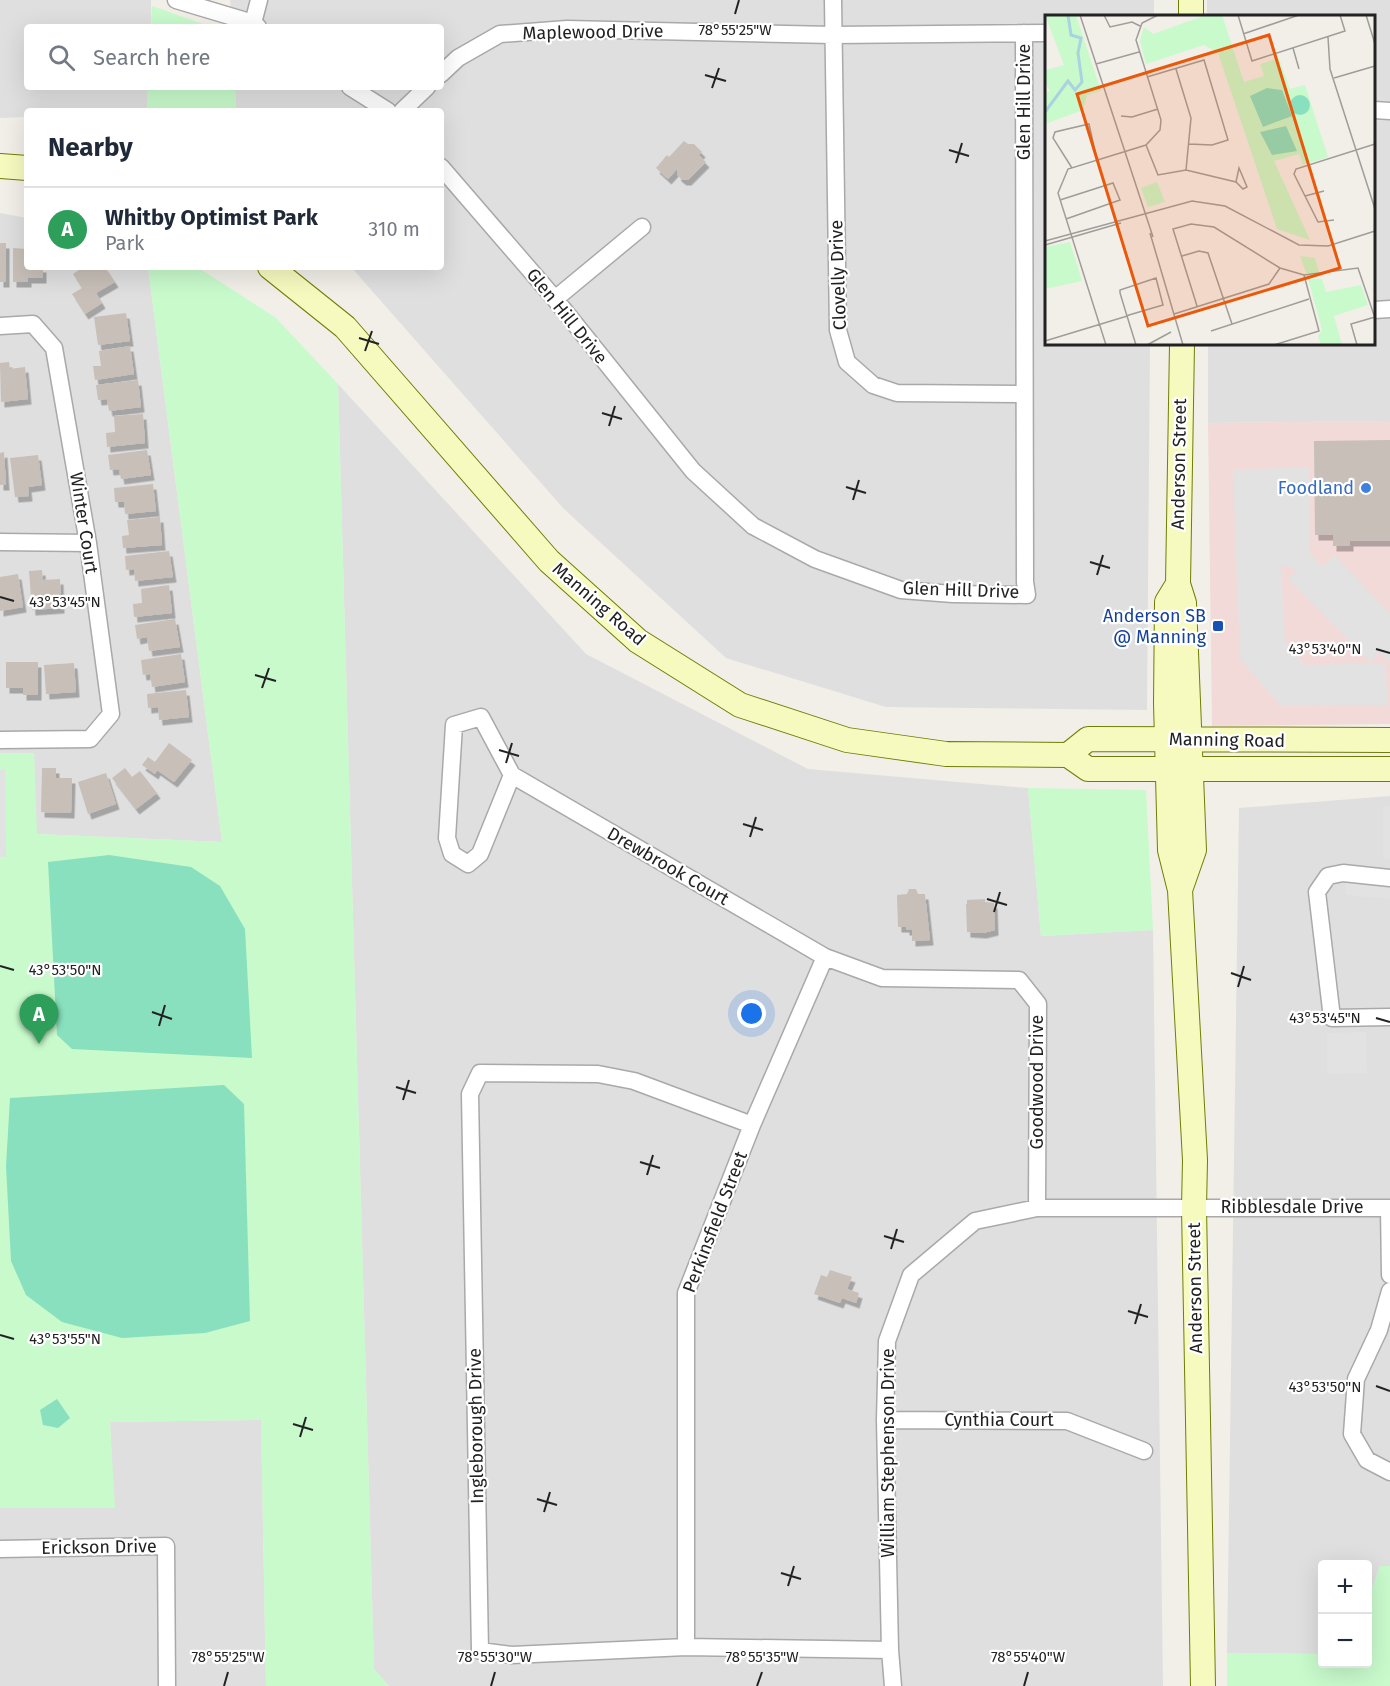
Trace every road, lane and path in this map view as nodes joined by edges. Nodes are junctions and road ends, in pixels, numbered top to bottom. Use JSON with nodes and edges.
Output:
{"nodes":[{"id":1,"x":177,"y":0,"type":"edge"},
{"id":2,"x":259,"y":0,"type":"edge"},
{"id":3,"x":832,"y":0,"type":"edge"},
{"id":4,"x":253,"y":24,"type":"edge"},
{"id":5,"x":256,"y":24,"type":"edge"},
{"id":6,"x":1024,"y":33,"type":"junction"},
{"id":7,"x":1045,"y":33,"type":"edge"},
{"id":8,"x":833,"y":35,"type":"junction"},
{"id":9,"x":444,"y":71,"type":"edge"},
{"id":10,"x":355,"y":90,"type":"edge"},
{"id":11,"x":424,"y":90,"type":"edge"},
{"id":12,"x":383,"y":108,"type":"edge"},
{"id":13,"x":405,"y":108,"type":"edge"},
{"id":14,"x":0,"y":166,"type":"edge"},
{"id":15,"x":24,"y":168,"type":"edge"},
{"id":16,"x":444,"y":170,"type":"edge"},
{"id":17,"x":642,"y":227,"type":"dead end"},
{"id":18,"x":274,"y":270,"type":"edge"},
{"id":19,"x":555,"y":299,"type":"junction"},
{"id":20,"x":1390,"y":309,"type":"edge"},
{"id":21,"x":1375,"y":310,"type":"edge"},
{"id":22,"x":0,"y":326,"type":"edge"},
{"id":23,"x":1182,"y":345,"type":"edge"},
{"id":24,"x":1024,"y":394,"type":"junction"},
{"id":25,"x":0,"y":542,"type":"edge"},
{"id":26,"x":88,"y":543,"type":"junction"},
{"id":27,"x":0,"y":740,"type":"edge"},
{"id":28,"x":1179,"y":740,"type":"junction"},
{"id":29,"x":1390,"y":740,"type":"edge"},
{"id":30,"x":1068,"y":754,"type":"junction"},
{"id":31,"x":1390,"y":769,"type":"edge"},
{"id":32,"x":1179,"y":770,"type":"junction"},
{"id":33,"x":512,"y":775,"type":"junction"},
{"id":34,"x":1390,"y":878,"type":"edge"},
{"id":35,"x":825,"y":957,"type":"junction"},
{"id":36,"x":1390,"y":1017,"type":"edge"},
{"id":37,"x":752,"y":1125,"type":"junction"},
{"id":38,"x":1037,"y":1208,"type":"junction"},
{"id":39,"x":1194,"y":1208,"type":"junction"},
{"id":40,"x":1390,"y":1208,"type":"edge"},
{"id":41,"x":1390,"y":1275,"type":"edge"},
{"id":42,"x":1390,"y":1291,"type":"edge"},
{"id":43,"x":885,"y":1420,"type":"junction"},
{"id":44,"x":1144,"y":1451,"type":"dead end"},
{"id":45,"x":1390,"y":1472,"type":"edge"},
{"id":46,"x":0,"y":1549,"type":"edge"},
{"id":47,"x":686,"y":1647,"type":"junction"},
{"id":48,"x":890,"y":1650,"type":"junction"},
{"id":49,"x":167,"y":1686,"type":"edge"},
{"id":50,"x":893,"y":1686,"type":"edge"},
{"id":51,"x":1203,"y":1686,"type":"edge"}],
"edges":[{"from":1,"to":4,"type":"street"},
{"from":2,"to":5,"type":"street"},
{"from":3,"to":8,"type":"street","name":"Clovelly Drive"},
{"from":6,"to":7,"type":"street","name":"Maplewood Drive"},
{"from":6,"to":8,"type":"street","name":"Maplewood Drive"},
{"from":6,"to":24,"type":"street","name":"Glen Hill Drive"},
{"from":8,"to":9,"type":"street","name":"Maplewood Drive"},
{"from":8,"to":24,"type":"street","name":"Clovelly Drive"},
{"from":10,"to":12,"type":"street"},
{"from":11,"to":13,"type":"street"},
{"from":14,"to":15,"type":"main road"},
{"from":16,"to":19,"type":"street","name":"Glen Hill Drive"},
{"from":17,"to":19,"type":"street"},
{"from":18,"to":30,"type":"main road","name":"Manning Road"},
{"from":19,"to":24,"type":"street","name":"Glen Hill Drive"},
{"from":20,"to":21,"type":"street"},
{"from":22,"to":26,"type":"street","name":"Winter Court"},
{"from":23,"to":28,"type":"main road","name":"Anderson Street"},
{"from":25,"to":26,"type":"street"},
{"from":26,"to":27,"type":"street","name":"Winter Court"},
{"from":28,"to":29,"type":"main road","name":"Manning Road"},
{"from":28,"to":30,"type":"main road","name":"Manning Road"},
{"from":28,"to":32,"type":"main road","name":"Anderson Street"},
{"from":30,"to":32,"type":"main road","name":"Manning Road"},
{"from":31,"to":32,"type":"main road","name":"Manning Road"},
{"from":32,"to":39,"type":"main road","name":"Anderson Street"},
{"from":33,"to":33,"type":"street"},
{"from":33,"to":35,"type":"street","name":"Drewbrook Court"},
{"from":34,"to":36,"type":"street"},
{"from":35,"to":37,"type":"street","name":"Perkinsfield Street"},
{"from":35,"to":38,"type":"street","name":"Goodwood Drive"},
{"from":37,"to":47,"type":"street","name":"Perkinsfield Street"},
{"from":37,"to":47,"type":"street","name":"Ingleborough Drive"},
{"from":38,"to":39,"type":"street","name":"William Stephenson Drive"},
{"from":38,"to":43,"type":"street","name":"William Stephenson Drive"},
{"from":39,"to":40,"type":"street","name":"Ribblesdale Drive"},
{"from":39,"to":51,"type":"main road","name":"Anderson Street"},
{"from":40,"to":41,"type":"street"},
{"from":42,"to":45,"type":"street"},
{"from":43,"to":44,"type":"street","name":"Cynthia Court"},
{"from":43,"to":48,"type":"street","name":"William Stephenson Drive"},
{"from":46,"to":49,"type":"street","name":"Erickson Drive"},
{"from":47,"to":48,"type":"street","name":"Ingleborough Drive"},
{"from":48,"to":50,"type":"street","name":"William Stephenson Drive"}]}
